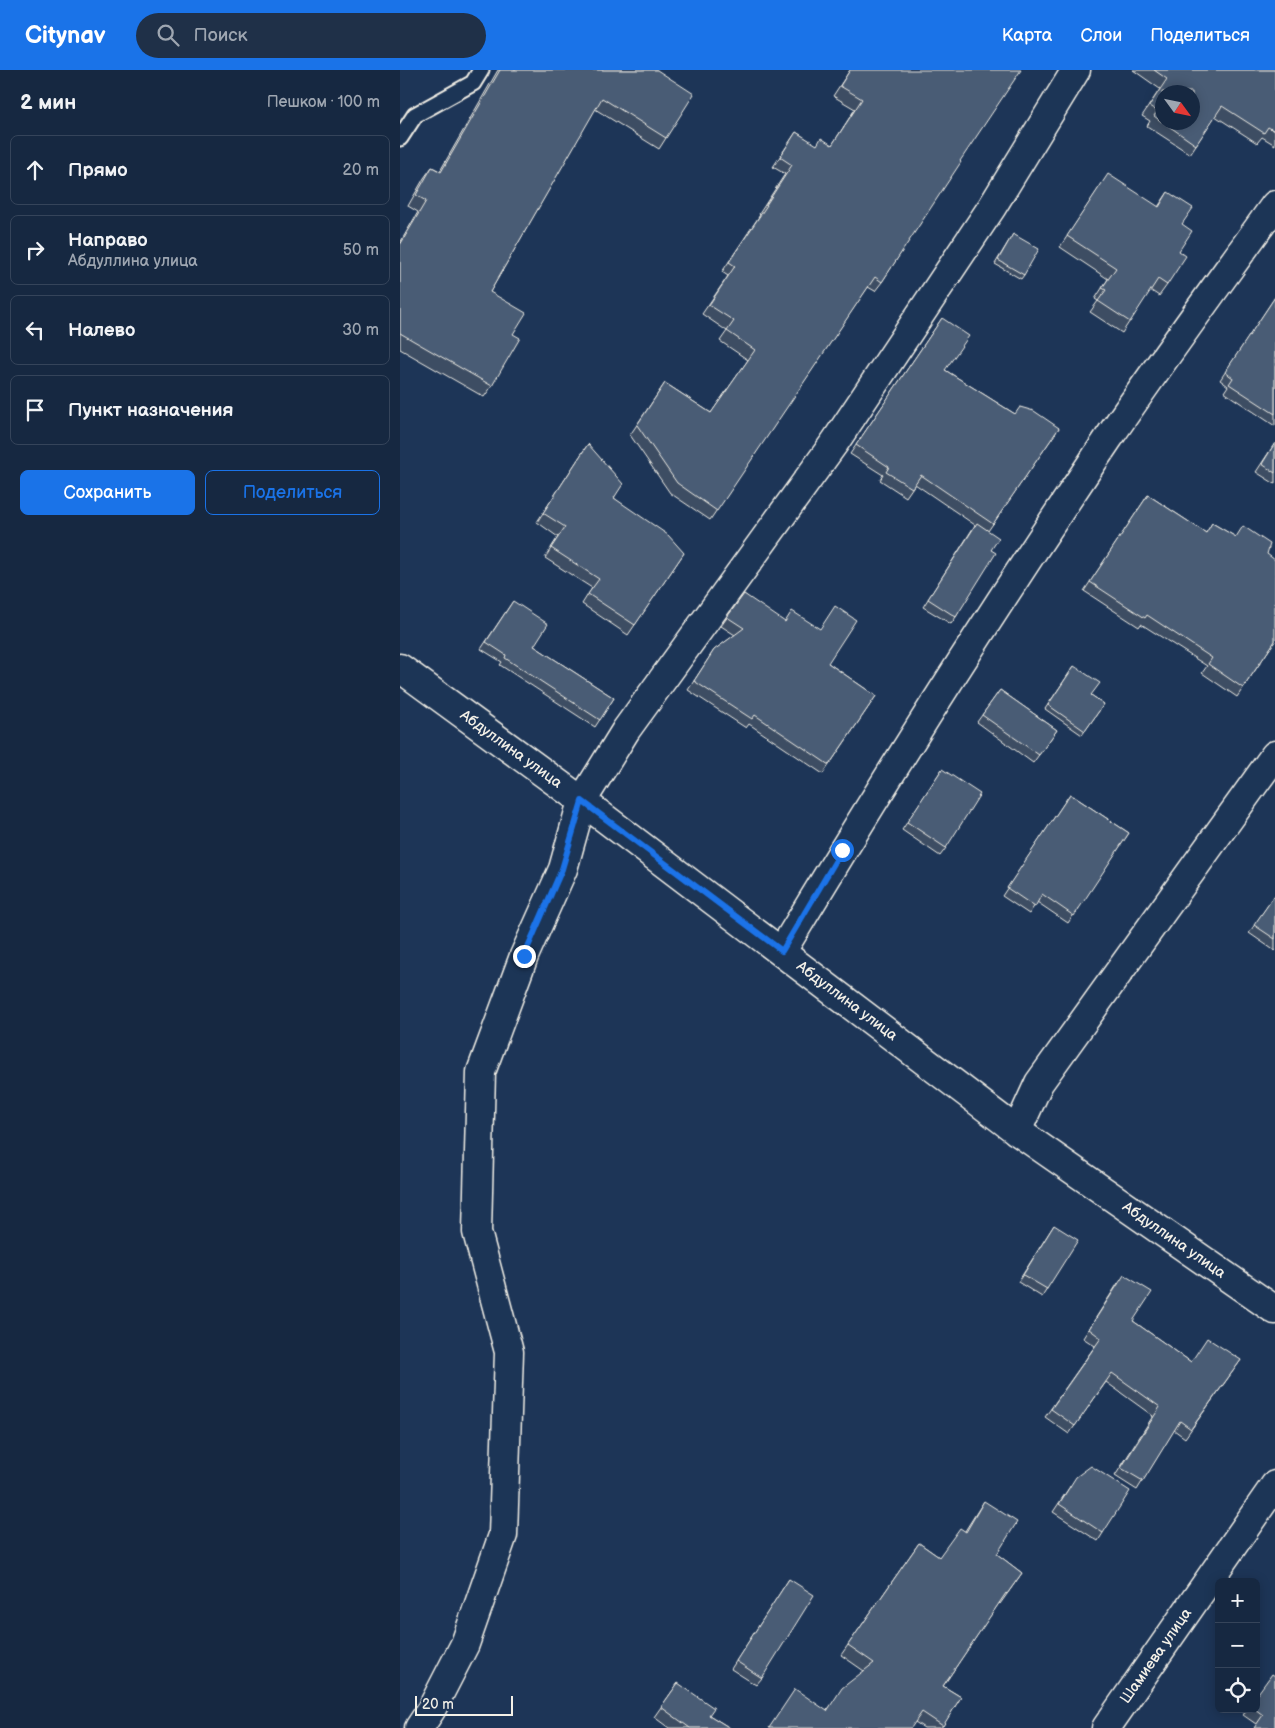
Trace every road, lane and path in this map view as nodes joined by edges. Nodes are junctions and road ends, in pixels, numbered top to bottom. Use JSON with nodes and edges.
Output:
{"nodes":[{"id":1,"x":481,"y":70,"type":"edge"},
{"id":2,"x":1076,"y":70,"type":"edge"},
{"id":3,"x":400,"y":138,"type":"edge"},
{"id":4,"x":1275,"y":204,"type":"edge"},
{"id":5,"x":400,"y":668,"type":"edge"},
{"id":6,"x":1275,"y":755,"type":"edge"},
{"id":7,"x":582,"y":801,"type":"junction"},
{"id":8,"x":782,"y":951,"type":"junction"},
{"id":9,"x":1017,"y":1131,"type":"junction"},
{"id":10,"x":1275,"y":1310,"type":"edge"},
{"id":11,"x":1275,"y":1485,"type":"edge"},
{"id":12,"x":418,"y":1728,"type":"edge"},
{"id":13,"x":1106,"y":1728,"type":"edge"}],
"edges":[{"from":1,"to":3,"type":"lane"},
{"from":2,"to":7,"type":"street"},
{"from":4,"to":8,"type":"street"},
{"from":5,"to":7,"type":"street","name":"Абдуллина улица"},
{"from":6,"to":9,"type":"street"},
{"from":7,"to":8,"type":"street","name":"Абдуллина улица"},
{"from":7,"to":12,"type":"street"},
{"from":8,"to":9,"type":"street","name":"Абдуллина улица"},
{"from":9,"to":10,"type":"street","name":"Абдуллина улица"},
{"from":11,"to":13,"type":"street","name":"Шамиева улица"}]}
